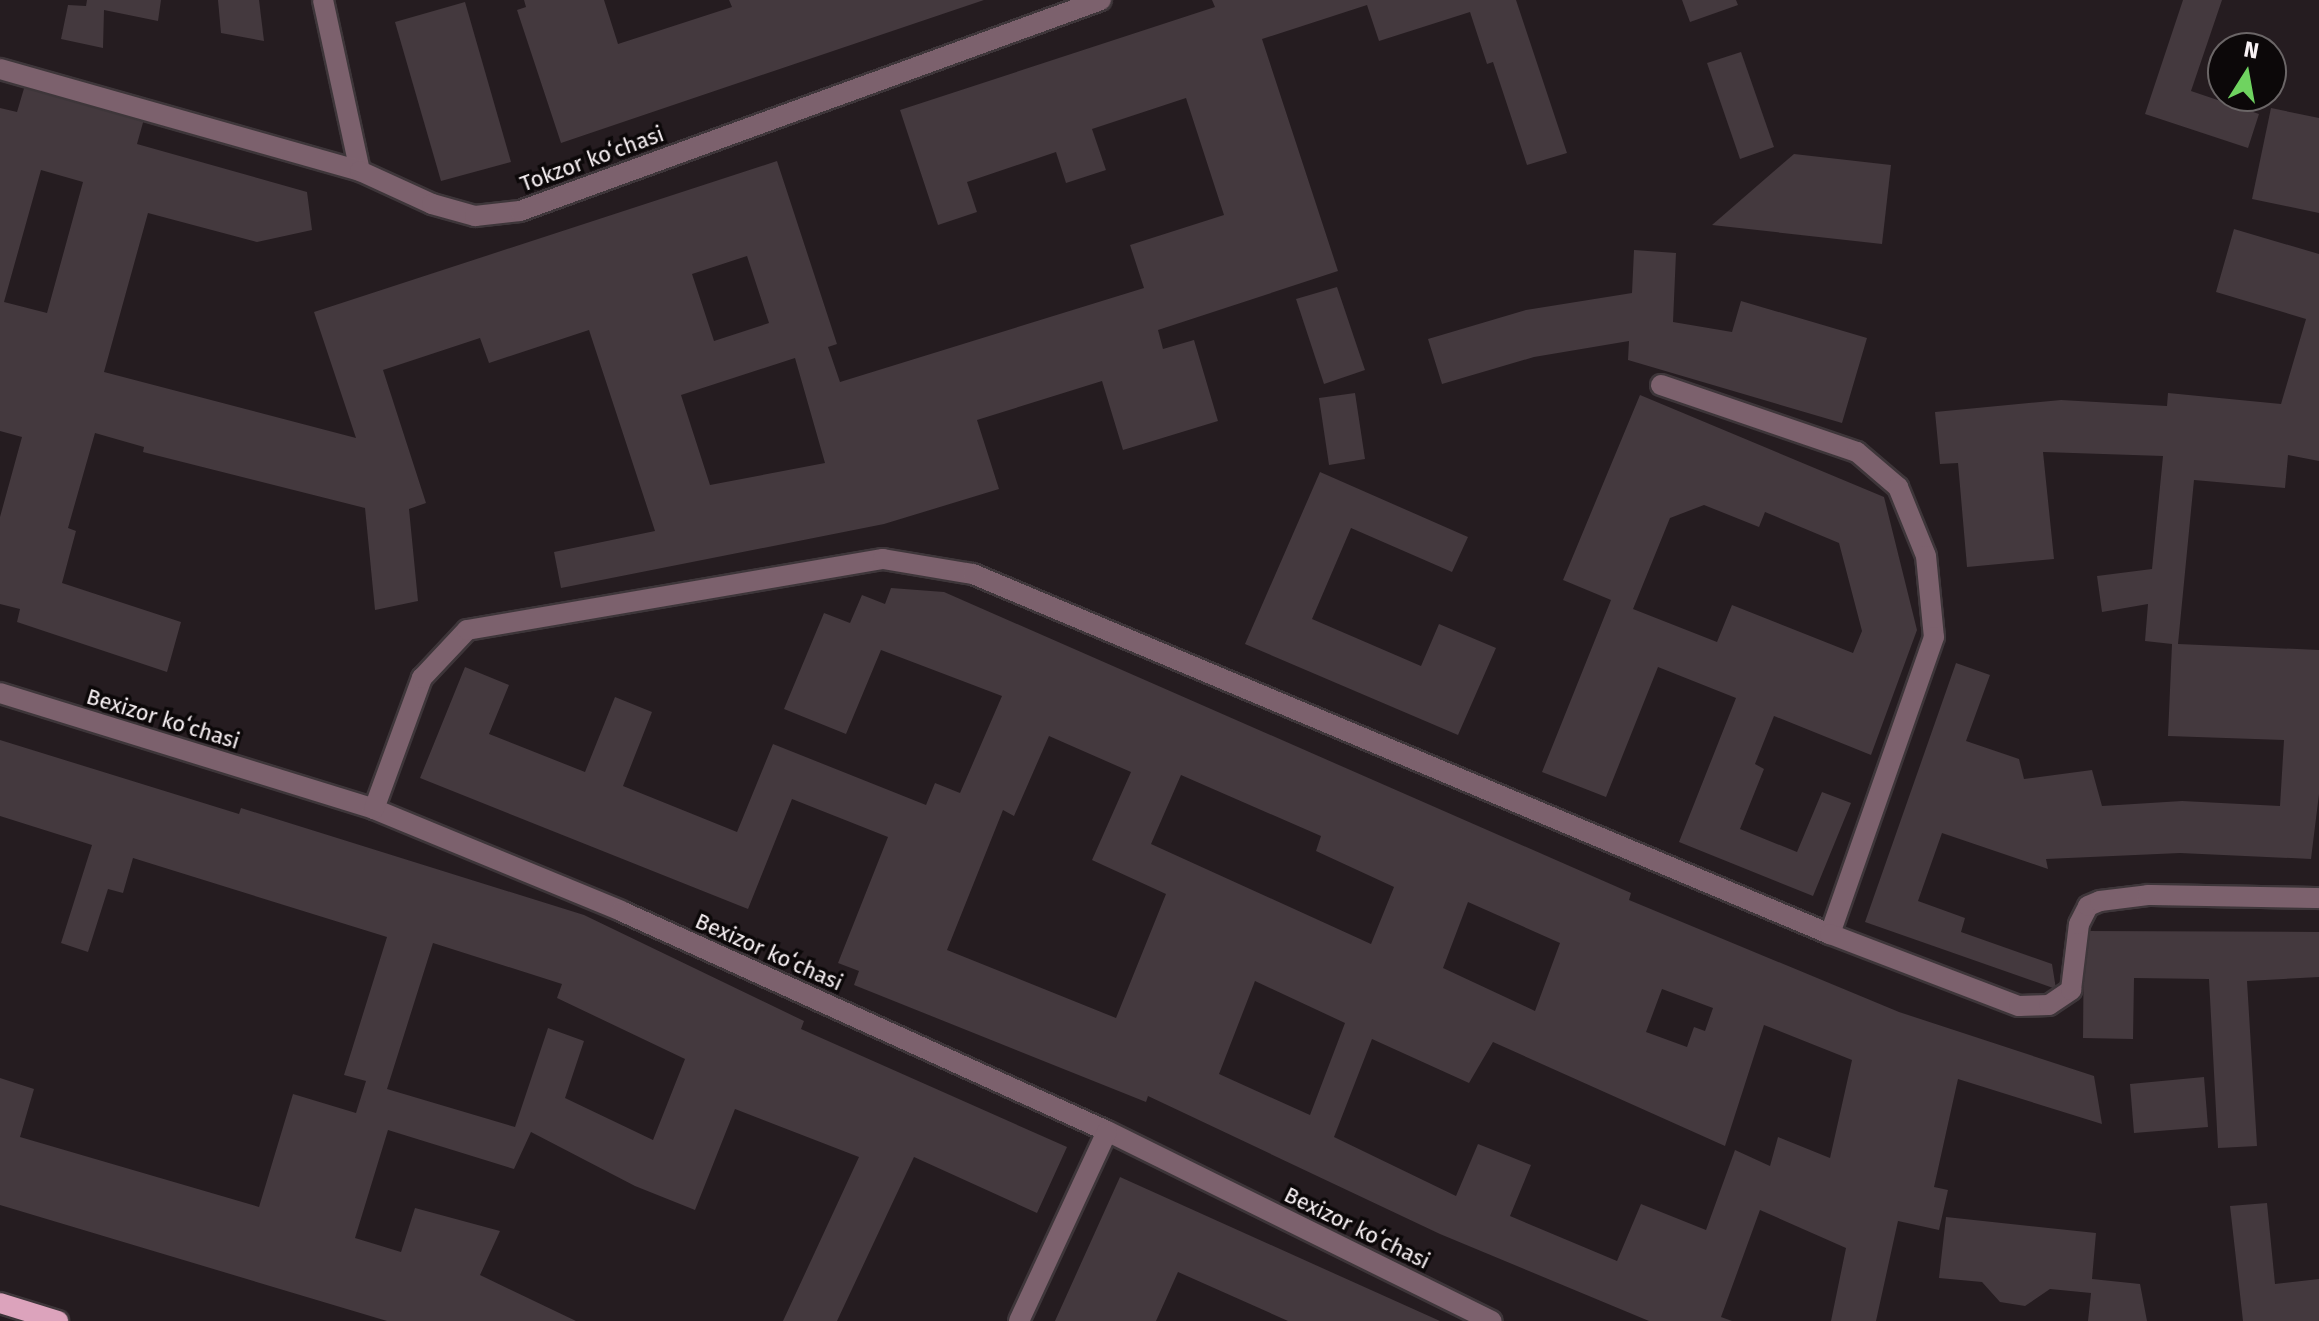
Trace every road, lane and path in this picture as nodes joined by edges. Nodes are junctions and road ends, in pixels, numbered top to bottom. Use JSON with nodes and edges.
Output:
{"nodes":[{"id":1,"x":323,"y":0,"type":"edge"},
{"id":2,"x":1101,"y":0,"type":"edge"},
{"id":3,"x":0,"y":69,"type":"edge"},
{"id":4,"x":360,"y":171,"type":"junction"},
{"id":5,"x":1661,"y":385,"type":"dead end"},
{"id":6,"x":0,"y":693,"type":"edge"},
{"id":7,"x":374,"y":809,"type":"junction"},
{"id":8,"x":2319,"y":898,"type":"edge"},
{"id":9,"x":1830,"y":934,"type":"junction"},
{"id":10,"x":1107,"y":1131,"type":"junction"},
{"id":11,"x":0,"y":1303,"type":"edge"},
{"id":12,"x":58,"y":1321,"type":"edge"},
{"id":13,"x":1019,"y":1321,"type":"edge"},
{"id":14,"x":1492,"y":1321,"type":"edge"}],
"edges":[{"from":1,"to":4,"type":"street"},
{"from":2,"to":4,"type":"street","name":"Tokzor koʻchasi"},
{"from":3,"to":4,"type":"street","name":"Tokzor koʻchasi"},
{"from":5,"to":9,"type":"street"},
{"from":6,"to":7,"type":"street","name":"Bexizor koʻchasi"},
{"from":7,"to":9,"type":"street"},
{"from":7,"to":10,"type":"street","name":"Bexizor koʻchasi"},
{"from":8,"to":9,"type":"street"},
{"from":10,"to":13,"type":"street"},
{"from":10,"to":14,"type":"street","name":"Bexizor koʻchasi"},
{"from":11,"to":12,"type":"main road"}]}
